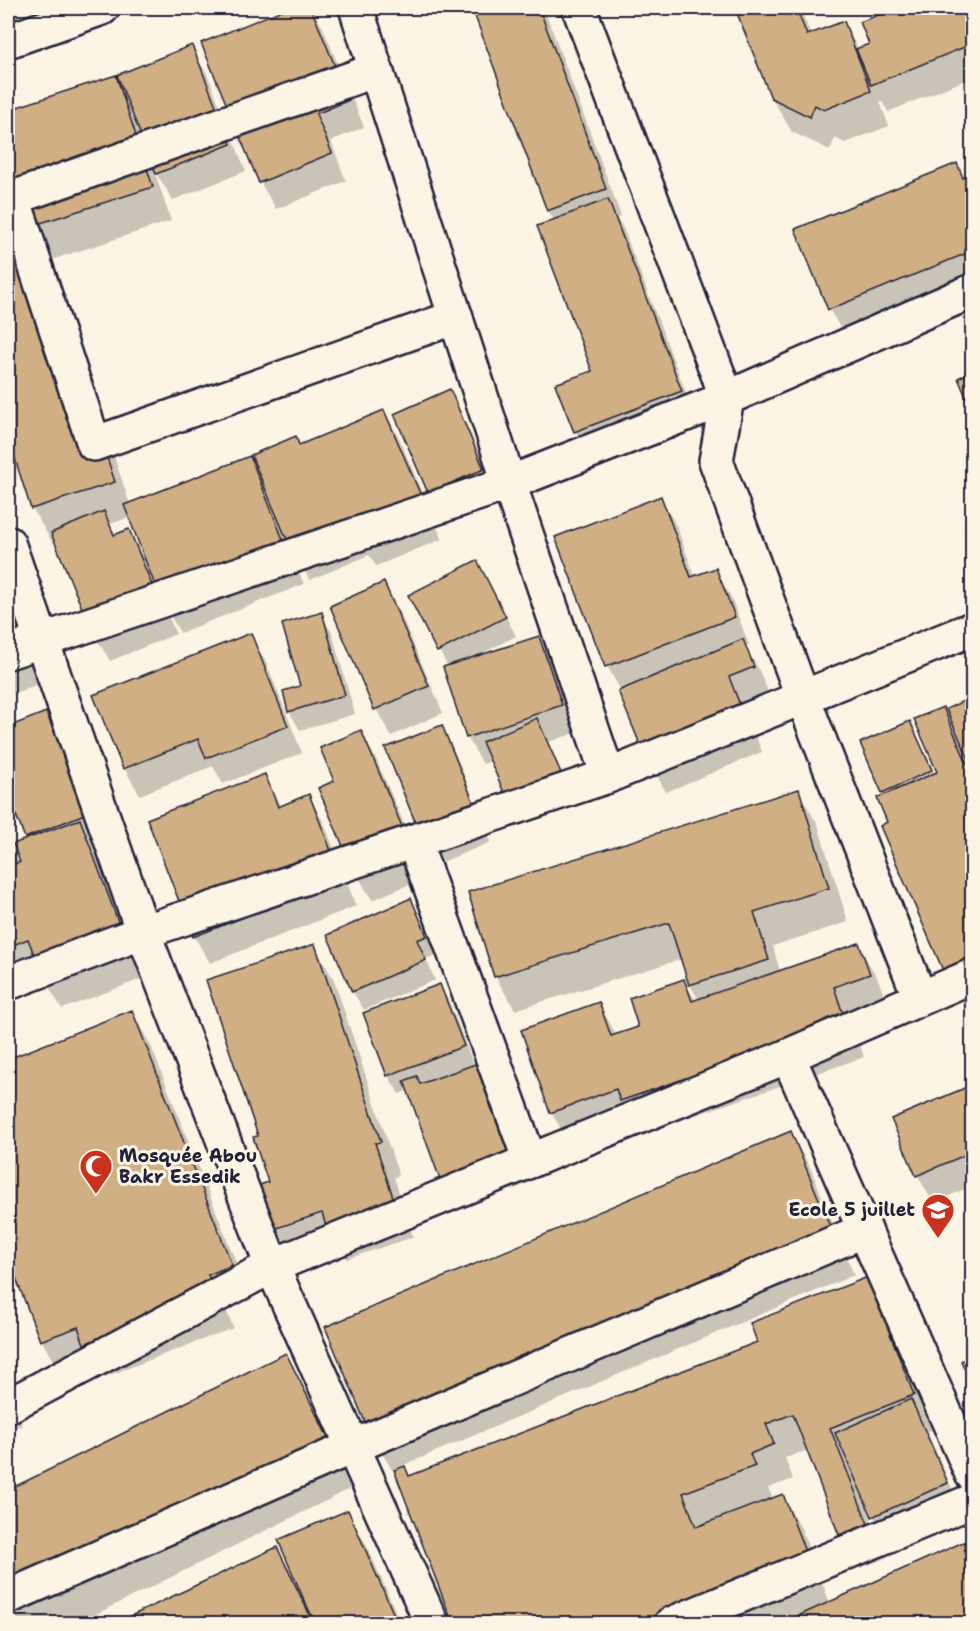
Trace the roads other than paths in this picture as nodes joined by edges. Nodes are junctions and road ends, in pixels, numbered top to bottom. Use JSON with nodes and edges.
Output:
{"nodes":[{"id":1,"x":102,"y":8,"type":"edge"},
{"id":2,"x":356,"y":8,"type":"edge"},
{"id":3,"x":579,"y":8,"type":"edge"},
{"id":4,"x":8,"y":41,"type":"edge"},
{"id":5,"x":376,"y":70,"type":"junction"},
{"id":6,"x":10,"y":196,"type":"edge"},
{"id":7,"x":972,"y":291,"type":"edge"},
{"id":8,"x":456,"y":317,"type":"junction"},
{"id":9,"x":727,"y":398,"type":"junction"},
{"id":10,"x":509,"y":483,"type":"junction"},
{"id":11,"x":8,"y":543,"type":"edge"},
{"id":12,"x":972,"y":629,"type":"edge"},
{"id":13,"x":42,"y":641,"type":"junction"},
{"id":14,"x":8,"y":652,"type":"edge"},
{"id":15,"x":802,"y":698,"type":"junction"},
{"id":16,"x":608,"y":776,"type":"junction"},
{"id":17,"x":414,"y":841,"type":"junction"},
{"id":18,"x":143,"y":932,"type":"junction"},
{"id":19,"x":972,"y":975,"type":"edge"},
{"id":20,"x":8,"y":983,"type":"edge"},
{"id":21,"x":920,"y":998,"type":"junction"},
{"id":22,"x":788,"y":1056,"type":"junction"},
{"id":23,"x":530,"y":1161,"type":"junction"},
{"id":24,"x":865,"y":1230,"type":"junction"},
{"id":25,"x":272,"y":1266,"type":"junction"},
{"id":26,"x":9,"y":1399,"type":"edge"},
{"id":27,"x":352,"y":1447,"type":"junction"},
{"id":28,"x":972,"y":1474,"type":"edge"},
{"id":29,"x":972,"y":1501,"type":"edge"},
{"id":30,"x":8,"y":1598,"type":"edge"},
{"id":31,"x":432,"y":1623,"type":"edge"},
{"id":32,"x":671,"y":1623,"type":"edge"}],
"edges":[{"from":1,"to":4,"type":"street"},
{"from":2,"to":5,"type":"street"},
{"from":3,"to":9,"type":"street"},
{"from":5,"to":6,"type":"street"},
{"from":5,"to":8,"type":"street"},
{"from":6,"to":8,"type":"street"},
{"from":7,"to":9,"type":"street"},
{"from":8,"to":10,"type":"street"},
{"from":9,"to":10,"type":"street"},
{"from":9,"to":15,"type":"street"},
{"from":10,"to":13,"type":"street"},
{"from":10,"to":16,"type":"street"},
{"from":11,"to":13,"type":"street"},
{"from":12,"to":15,"type":"street"},
{"from":13,"to":14,"type":"street"},
{"from":13,"to":18,"type":"street"},
{"from":15,"to":16,"type":"street"},
{"from":15,"to":21,"type":"street"},
{"from":16,"to":17,"type":"street"},
{"from":17,"to":18,"type":"street"},
{"from":17,"to":23,"type":"street"},
{"from":18,"to":20,"type":"street"},
{"from":18,"to":25,"type":"street"},
{"from":19,"to":21,"type":"street"},
{"from":21,"to":22,"type":"street"},
{"from":22,"to":23,"type":"street"},
{"from":22,"to":24,"type":"street"},
{"from":23,"to":25,"type":"street"},
{"from":24,"to":27,"type":"street"},
{"from":24,"to":28,"type":"street"},
{"from":25,"to":26,"type":"street"},
{"from":25,"to":27,"type":"street"},
{"from":27,"to":30,"type":"street"},
{"from":27,"to":31,"type":"street"},
{"from":29,"to":32,"type":"street"}]}
